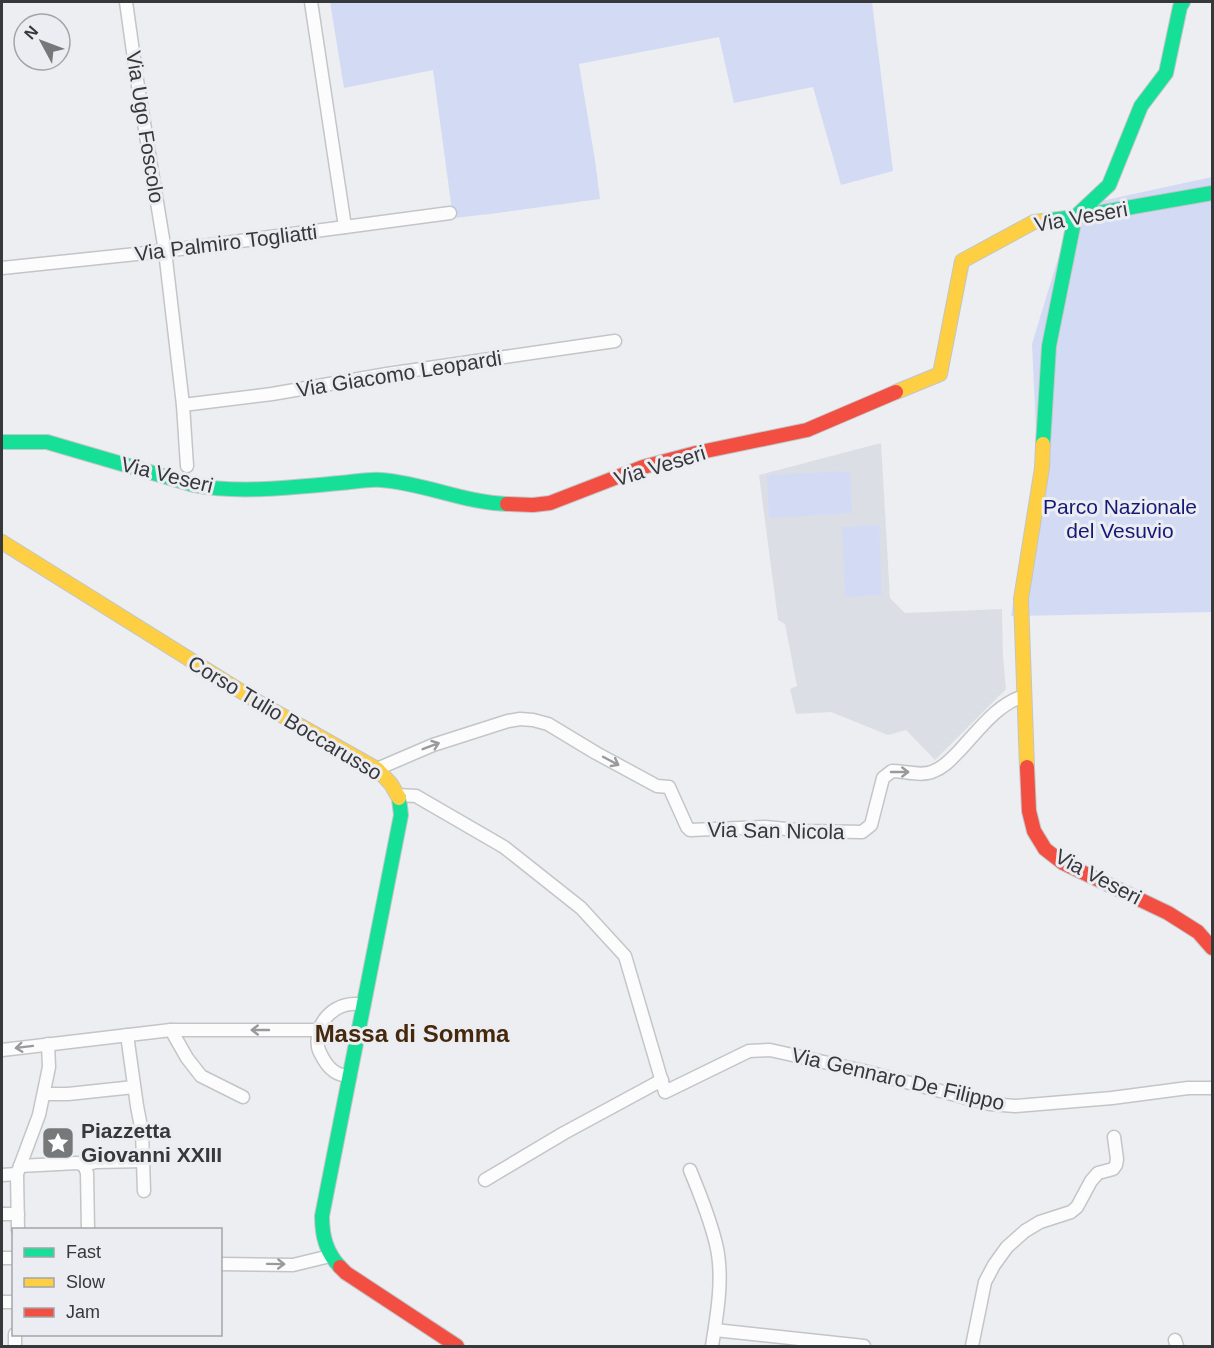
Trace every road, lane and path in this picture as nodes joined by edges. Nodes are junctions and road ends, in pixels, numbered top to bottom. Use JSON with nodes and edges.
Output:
{"nodes":[{"id":1,"x":126,"y":2,"type":"edge"},
{"id":2,"x":311,"y":2,"type":"edge"},
{"id":3,"x":1183,"y":2,"type":"edge"},
{"id":4,"x":1212,"y":193,"type":"edge"},
{"id":5,"x":450,"y":213,"type":"dead end"},
{"id":6,"x":1075,"y":217,"type":"junction"},
{"id":7,"x":345,"y":227,"type":"junction"},
{"id":8,"x":165,"y":251,"type":"junction"},
{"id":9,"x":2,"y":268,"type":"edge"},
{"id":10,"x":615,"y":341,"type":"dead end"},
{"id":11,"x":183,"y":405,"type":"junction"},
{"id":12,"x":2,"y":442,"type":"edge"},
{"id":13,"x":188,"y":466,"type":"dead end"},
{"id":14,"x":2,"y":542,"type":"edge"},
{"id":15,"x":1024,"y":696,"type":"junction"},
{"id":16,"x":377,"y":769,"type":"junction"},
{"id":17,"x":399,"y":795,"type":"junction"},
{"id":18,"x":1212,"y":948,"type":"edge"},
{"id":19,"x":364,"y":1005,"type":"junction"},
{"id":20,"x":171,"y":1030,"type":"junction"},
{"id":21,"x":319,"y":1030,"type":"junction"},
{"id":22,"x":128,"y":1035,"type":"junction"},
{"id":23,"x":48,"y":1044,"type":"junction"},
{"id":24,"x":2,"y":1050,"type":"edge"},
{"id":25,"x":350,"y":1077,"type":"junction"},
{"id":26,"x":664,"y":1086,"type":"junction"},
{"id":27,"x":134,"y":1087,"type":"junction"},
{"id":28,"x":1212,"y":1088,"type":"edge"},
{"id":29,"x":44,"y":1094,"type":"junction"},
{"id":30,"x":243,"y":1097,"type":"dead end"},
{"id":31,"x":1114,"y":1137,"type":"dead end"},
{"id":32,"x":143,"y":1161,"type":"junction"},
{"id":33,"x":84,"y":1165,"type":"junction"},
{"id":34,"x":18,"y":1170,"type":"junction"},
{"id":35,"x":690,"y":1170,"type":"dead end"},
{"id":36,"x":2,"y":1175,"type":"edge"},
{"id":37,"x":485,"y":1180,"type":"dead end"},
{"id":38,"x":144,"y":1191,"type":"dead end"},
{"id":39,"x":2,"y":1214,"type":"edge"},
{"id":40,"x":18,"y":1214,"type":"junction"},
{"id":41,"x":18,"y":1228,"type":"edge"},
{"id":42,"x":88,"y":1228,"type":"edge"},
{"id":43,"x":330,"y":1256,"type":"junction"},
{"id":44,"x":222,"y":1264,"type":"edge"},
{"id":45,"x":715,"y":1330,"type":"junction"},
{"id":46,"x":457,"y":1347,"type":"edge"},
{"id":47,"x":712,"y":1347,"type":"edge"},
{"id":48,"x":864,"y":1347,"type":"edge"},
{"id":49,"x":972,"y":1347,"type":"edge"}],
"edges":[{"from":1,"to":8,"type":"street","name":"Via Ugo Foscolo"},
{"from":2,"to":7,"type":"street"},
{"from":3,"to":6,"type":"street"},
{"from":4,"to":6,"type":"street","name":"Via Veseri"},
{"from":5,"to":7,"type":"street","name":"Via Palmiro Togliatti"},
{"from":6,"to":12,"type":"street","name":"Via Veseri"},
{"from":6,"to":15,"type":"street","name":"Via Veseri"},
{"from":7,"to":8,"type":"street","name":"Via Palmiro Togliatti"},
{"from":8,"to":9,"type":"street","name":"Via Palmiro Togliatti"},
{"from":8,"to":11,"type":"street"},
{"from":10,"to":11,"type":"street","name":"Via Giacomo Leopardi"},
{"from":11,"to":13,"type":"street"},
{"from":14,"to":16,"type":"street","name":"Corso Tulio Boccarusso"},
{"from":16,"to":15,"type":"street","name":"Via San Nicola","one_way":true},
{"from":15,"to":18,"type":"street","name":"Via Veseri"},
{"from":16,"to":17,"type":"street","name":"Corso Tulio Boccarusso"},
{"from":17,"to":19,"type":"street","name":"Corso Tulio Boccarusso"},
{"from":17,"to":26,"type":"street"},
{"from":19,"to":21,"type":"street"},
{"from":19,"to":25,"type":"street","name":"Corso Tulio Boccarusso"},
{"from":21,"to":20,"type":"street","one_way":true},
{"from":20,"to":22,"type":"street"},
{"from":20,"to":30,"type":"street"},
{"from":21,"to":25,"type":"street"},
{"from":22,"to":23,"type":"street"},
{"from":22,"to":27,"type":"street"},
{"from":23,"to":24,"type":"street","one_way":true},
{"from":23,"to":29,"type":"street"},
{"from":25,"to":43,"type":"street","name":"Corso Tulio Boccarusso"},
{"from":26,"to":28,"type":"street","name":"Via Gennaro De Filippo"},
{"from":26,"to":37,"type":"street","name":"Via Gennaro De Filippo"},
{"from":27,"to":29,"type":"street"},
{"from":27,"to":32,"type":"street"},
{"from":29,"to":34,"type":"street"},
{"from":31,"to":49,"type":"street"},
{"from":32,"to":33,"type":"street"},
{"from":32,"to":38,"type":"street"},
{"from":33,"to":34,"type":"street"},
{"from":33,"to":42,"type":"street"},
{"from":34,"to":36,"type":"street"},
{"from":34,"to":40,"type":"street"},
{"from":35,"to":45,"type":"street"},
{"from":39,"to":40,"type":"street"},
{"from":40,"to":41,"type":"street"},
{"from":44,"to":43,"type":"street","one_way":true},
{"from":43,"to":46,"type":"street","name":"Corso Tulio Boccarusso"},
{"from":45,"to":47,"type":"street"},
{"from":45,"to":48,"type":"street"}]}
